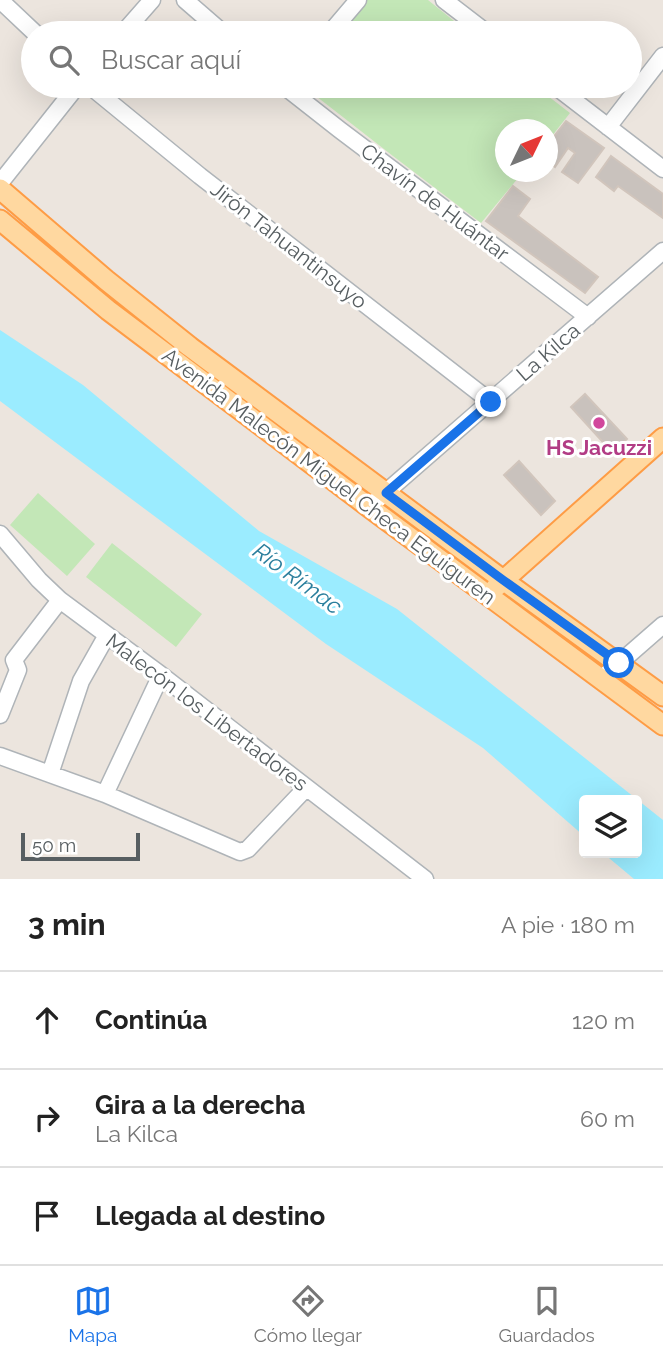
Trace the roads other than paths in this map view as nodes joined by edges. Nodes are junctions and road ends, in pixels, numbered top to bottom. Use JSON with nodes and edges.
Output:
{"nodes":[{"id":1,"x":1,"y":0,"type":"edge"},
{"id":2,"x":152,"y":0,"type":"edge"},
{"id":3,"x":185,"y":0,"type":"edge"},
{"id":4,"x":358,"y":0,"type":"edge"},
{"id":5,"x":444,"y":0,"type":"edge"},
{"id":6,"x":23,"y":21,"type":"edge"},
{"id":7,"x":134,"y":21,"type":"edge"},
{"id":8,"x":209,"y":21,"type":"edge"},
{"id":9,"x":340,"y":21,"type":"edge"},
{"id":10,"x":471,"y":21,"type":"edge"},
{"id":11,"x":663,"y":56,"type":"edge"},
{"id":12,"x":642,"y":83,"type":"edge"},
{"id":13,"x":67,"y":98,"type":"edge"},
{"id":14,"x":105,"y":98,"type":"edge"},
{"id":15,"x":300,"y":98,"type":"edge"},
{"id":16,"x":571,"y":98,"type":"edge"},
{"id":17,"x":630,"y":98,"type":"edge"},
{"id":18,"x":608,"y":127,"type":"junction"},
{"id":19,"x":663,"y":169,"type":"edge"},
{"id":20,"x":0,"y":183,"type":"edge"},
{"id":21,"x":0,"y":190,"type":"edge"},
{"id":22,"x":0,"y":220,"type":"edge"},
{"id":23,"x":663,"y":251,"type":"edge"},
{"id":24,"x":588,"y":317,"type":"junction"},
{"id":25,"x":491,"y":402,"type":"junction"},
{"id":26,"x":663,"y":438,"type":"edge"},
{"id":27,"x":386,"y":493,"type":"junction"},
{"id":28,"x":369,"y":508,"type":"junction"},
{"id":29,"x":0,"y":534,"type":"edge"},
{"id":30,"x":503,"y":580,"type":"junction"},
{"id":31,"x":487,"y":595,"type":"junction"},
{"id":32,"x":60,"y":600,"type":"junction"},
{"id":33,"x":663,"y":625,"type":"edge"},
{"id":34,"x":107,"y":635,"type":"junction"},
{"id":35,"x":7,"y":658,"type":"edge"},
{"id":36,"x":619,"y":663,"type":"junction"},
{"id":37,"x":161,"y":676,"type":"junction"},
{"id":38,"x":601,"y":679,"type":"junction"},
{"id":39,"x":663,"y":696,"type":"edge"},
{"id":40,"x":0,"y":715,"type":"edge"},
{"id":41,"x":663,"y":725,"type":"edge"},
{"id":42,"x":0,"y":756,"type":"edge"},
{"id":43,"x":50,"y":774,"type":"junction"},
{"id":44,"x":306,"y":788,"type":"junction"},
{"id":45,"x":105,"y":794,"type":"junction"},
{"id":46,"x":425,"y":879,"type":"edge"}],
"edges":[{"from":1,"to":6,"type":"street"},
{"from":2,"to":7,"type":"street"},
{"from":3,"to":8,"type":"street"},
{"from":4,"to":9,"type":"street"},
{"from":5,"to":10,"type":"street"},
{"from":11,"to":12,"type":"street"},
{"from":13,"to":20,"type":"street"},
{"from":14,"to":25,"type":"street","name":"Jirón Tahuantinsuyo"},
{"from":15,"to":24,"type":"street","name":"Chavín de Huántar"},
{"from":16,"to":18,"type":"street"},
{"from":17,"to":18,"type":"street"},
{"from":18,"to":19,"type":"street"},
{"from":21,"to":27,"type":"main road","name":"Avenida Malecón Miguel Checa Eguiguren"},
{"from":22,"to":28,"type":"main road","name":"Avenida Malecón Miguel Checa Eguiguren"},
{"from":23,"to":24,"type":"street","name":"La Kilca"},
{"from":24,"to":25,"type":"street","name":"La Kilca"},
{"from":25,"to":27,"type":"street","name":"La Kilca"},
{"from":26,"to":30,"type":"main road"},
{"from":27,"to":28,"type":"street","name":"La Kilca"},
{"from":27,"to":30,"type":"main road","name":"Avenida Malecón Miguel Checa Eguiguren"},
{"from":28,"to":31,"type":"main road","name":"Avenida Malecón Miguel Checa Eguiguren"},
{"from":29,"to":32,"type":"street","name":"Malecón los Libertadores"},
{"from":30,"to":31,"type":"main road"},
{"from":30,"to":36,"type":"main road","name":"Avenida Malecón Miguel Checa Eguiguren"},
{"from":31,"to":38,"type":"main road","name":"Avenida Malecón Miguel Checa Eguiguren"},
{"from":32,"to":34,"type":"street","name":"Malecón los Libertadores"},
{"from":32,"to":35,"type":"street"},
{"from":33,"to":36,"type":"street"},
{"from":34,"to":37,"type":"street","name":"Malecón los Libertadores"},
{"from":34,"to":43,"type":"street"},
{"from":35,"to":40,"type":"street"},
{"from":36,"to":38,"type":"street"},
{"from":36,"to":39,"type":"main road","name":"Avenida Malecón Miguel Checa Eguiguren"},
{"from":37,"to":44,"type":"street","name":"Malecón los Libertadores"},
{"from":37,"to":45,"type":"street"},
{"from":38,"to":41,"type":"main road","name":"Avenida Malecón Miguel Checa Eguiguren"},
{"from":42,"to":43,"type":"street"},
{"from":43,"to":45,"type":"street"},
{"from":44,"to":45,"type":"street"},
{"from":44,"to":46,"type":"street","name":"Malecón los Libertadores"}]}
